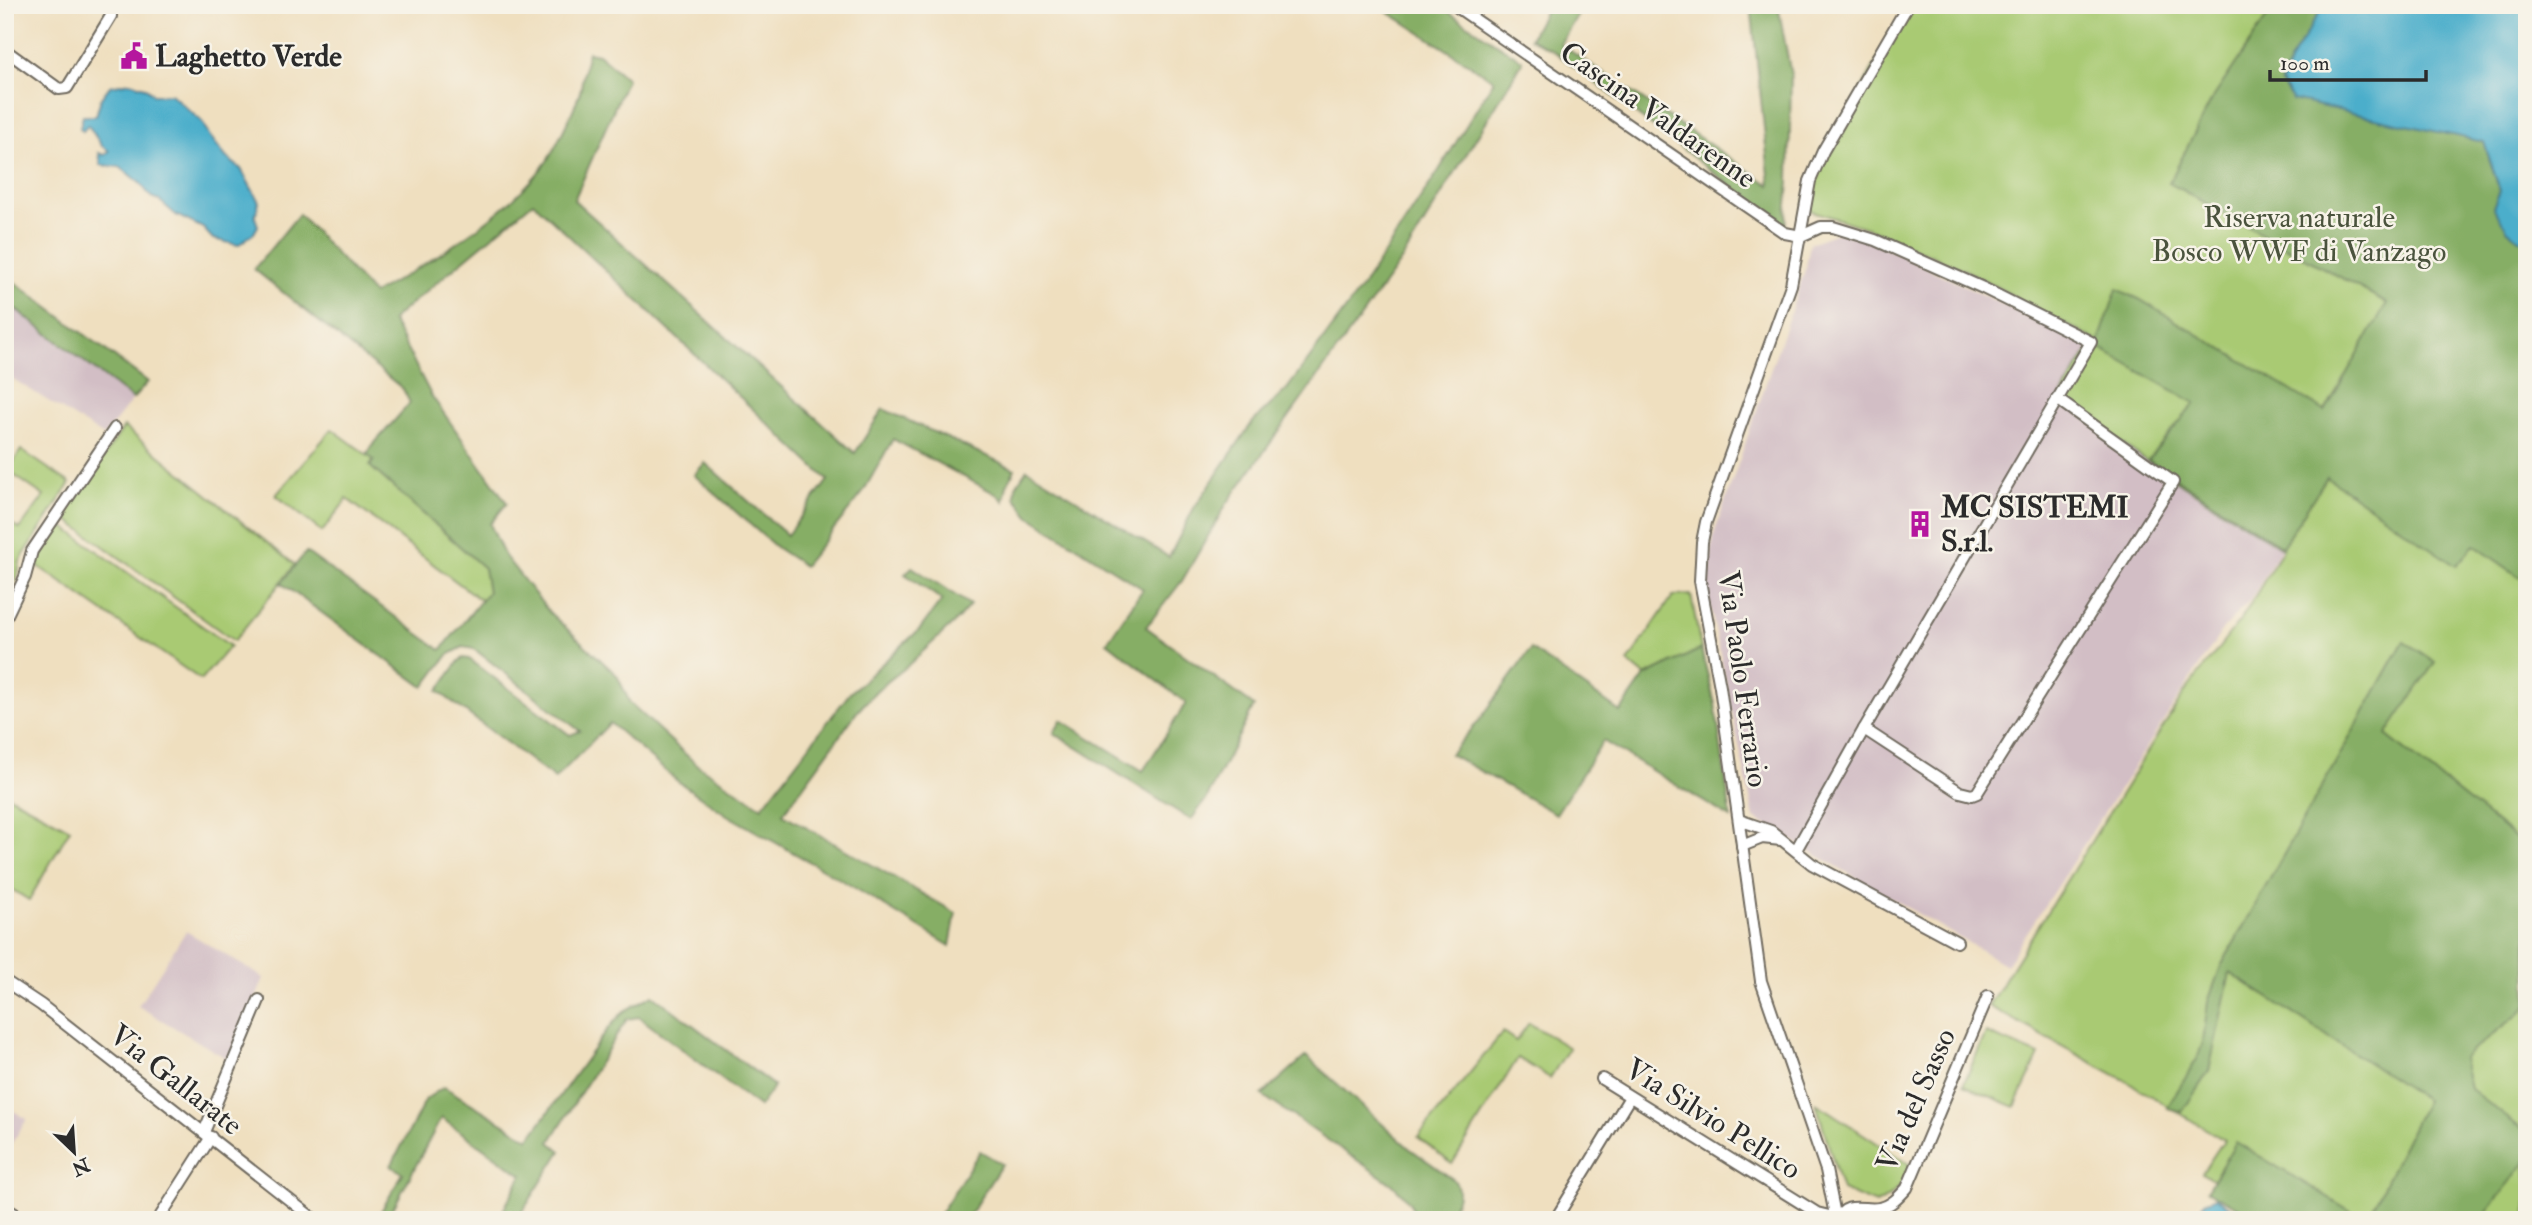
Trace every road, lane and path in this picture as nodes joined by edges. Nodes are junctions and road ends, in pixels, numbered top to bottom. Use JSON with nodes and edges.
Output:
{"nodes":[{"id":1,"x":111,"y":5,"type":"edge"},
{"id":2,"x":1454,"y":5,"type":"edge"},
{"id":3,"x":1908,"y":5,"type":"edge"},
{"id":4,"x":5,"y":50,"type":"edge"},
{"id":5,"x":1801,"y":236,"type":"junction"},
{"id":6,"x":2057,"y":399,"type":"junction"},
{"id":7,"x":115,"y":428,"type":"dead end"},
{"id":8,"x":5,"y":619,"type":"edge"},
{"id":9,"x":1864,"y":729,"type":"junction"},
{"id":10,"x":1739,"y":820,"type":"junction"},
{"id":11,"x":1781,"y":840,"type":"junction"},
{"id":12,"x":1742,"y":846,"type":"junction"},
{"id":13,"x":1796,"y":850,"type":"junction"},
{"id":14,"x":1957,"y":942,"type":"dead end"},
{"id":15,"x":5,"y":981,"type":"edge"},
{"id":16,"x":1988,"y":996,"type":"dead end"},
{"id":17,"x":259,"y":1000,"type":"dead end"},
{"id":18,"x":1602,"y":1079,"type":"dead end"},
{"id":19,"x":1630,"y":1097,"type":"junction"},
{"id":20,"x":208,"y":1135,"type":"junction"},
{"id":21,"x":1831,"y":1187,"type":"junction"},
{"id":22,"x":1851,"y":1207,"type":"junction"},
{"id":23,"x":5,"y":1208,"type":"edge"},
{"id":24,"x":1874,"y":1209,"type":"junction"},
{"id":25,"x":1837,"y":1218,"type":"edge"},
{"id":26,"x":25,"y":1220,"type":"edge"},
{"id":27,"x":158,"y":1220,"type":"edge"},
{"id":28,"x":315,"y":1220,"type":"edge"},
{"id":29,"x":1555,"y":1220,"type":"edge"},
{"id":30,"x":1860,"y":1220,"type":"edge"}],
"edges":[{"from":1,"to":4,"type":"street"},
{"from":2,"to":5,"type":"street","name":"Cascina Valdarenne"},
{"from":3,"to":5,"type":"street","name":"Via Paolo Ferrario"},
{"from":5,"to":6,"type":"street"},
{"from":5,"to":10,"type":"street","name":"Via Paolo Ferrario"},
{"from":6,"to":9,"type":"street"},
{"from":6,"to":9,"type":"street"},
{"from":7,"to":8,"type":"street"},
{"from":9,"to":13,"type":"street"},
{"from":10,"to":11,"type":"street"},
{"from":10,"to":12,"type":"street","name":"Via Paolo Ferrario"},
{"from":11,"to":12,"type":"street"},
{"from":11,"to":13,"type":"street"},
{"from":12,"to":21,"type":"street","name":"Via Paolo Ferrario"},
{"from":13,"to":14,"type":"street"},
{"from":15,"to":20,"type":"street","name":"Via Gallarate"},
{"from":16,"to":24,"type":"street","name":"Via del Sasso"},
{"from":17,"to":20,"type":"street"},
{"from":18,"to":19,"type":"street","name":"Via Silvio Pellico"},
{"from":19,"to":25,"type":"street","name":"Via Silvio Pellico"},
{"from":19,"to":29,"type":"street"},
{"from":20,"to":27,"type":"street"},
{"from":20,"to":28,"type":"street","name":"Via Gallarate"},
{"from":21,"to":22,"type":"street"},
{"from":21,"to":25,"type":"street","name":"Via Paolo Ferrario"},
{"from":22,"to":24,"type":"street","name":"Via del Sasso"},
{"from":22,"to":25,"type":"street"},
{"from":23,"to":26,"type":"street"},
{"from":24,"to":30,"type":"street","name":"Via del Sasso"}]}
